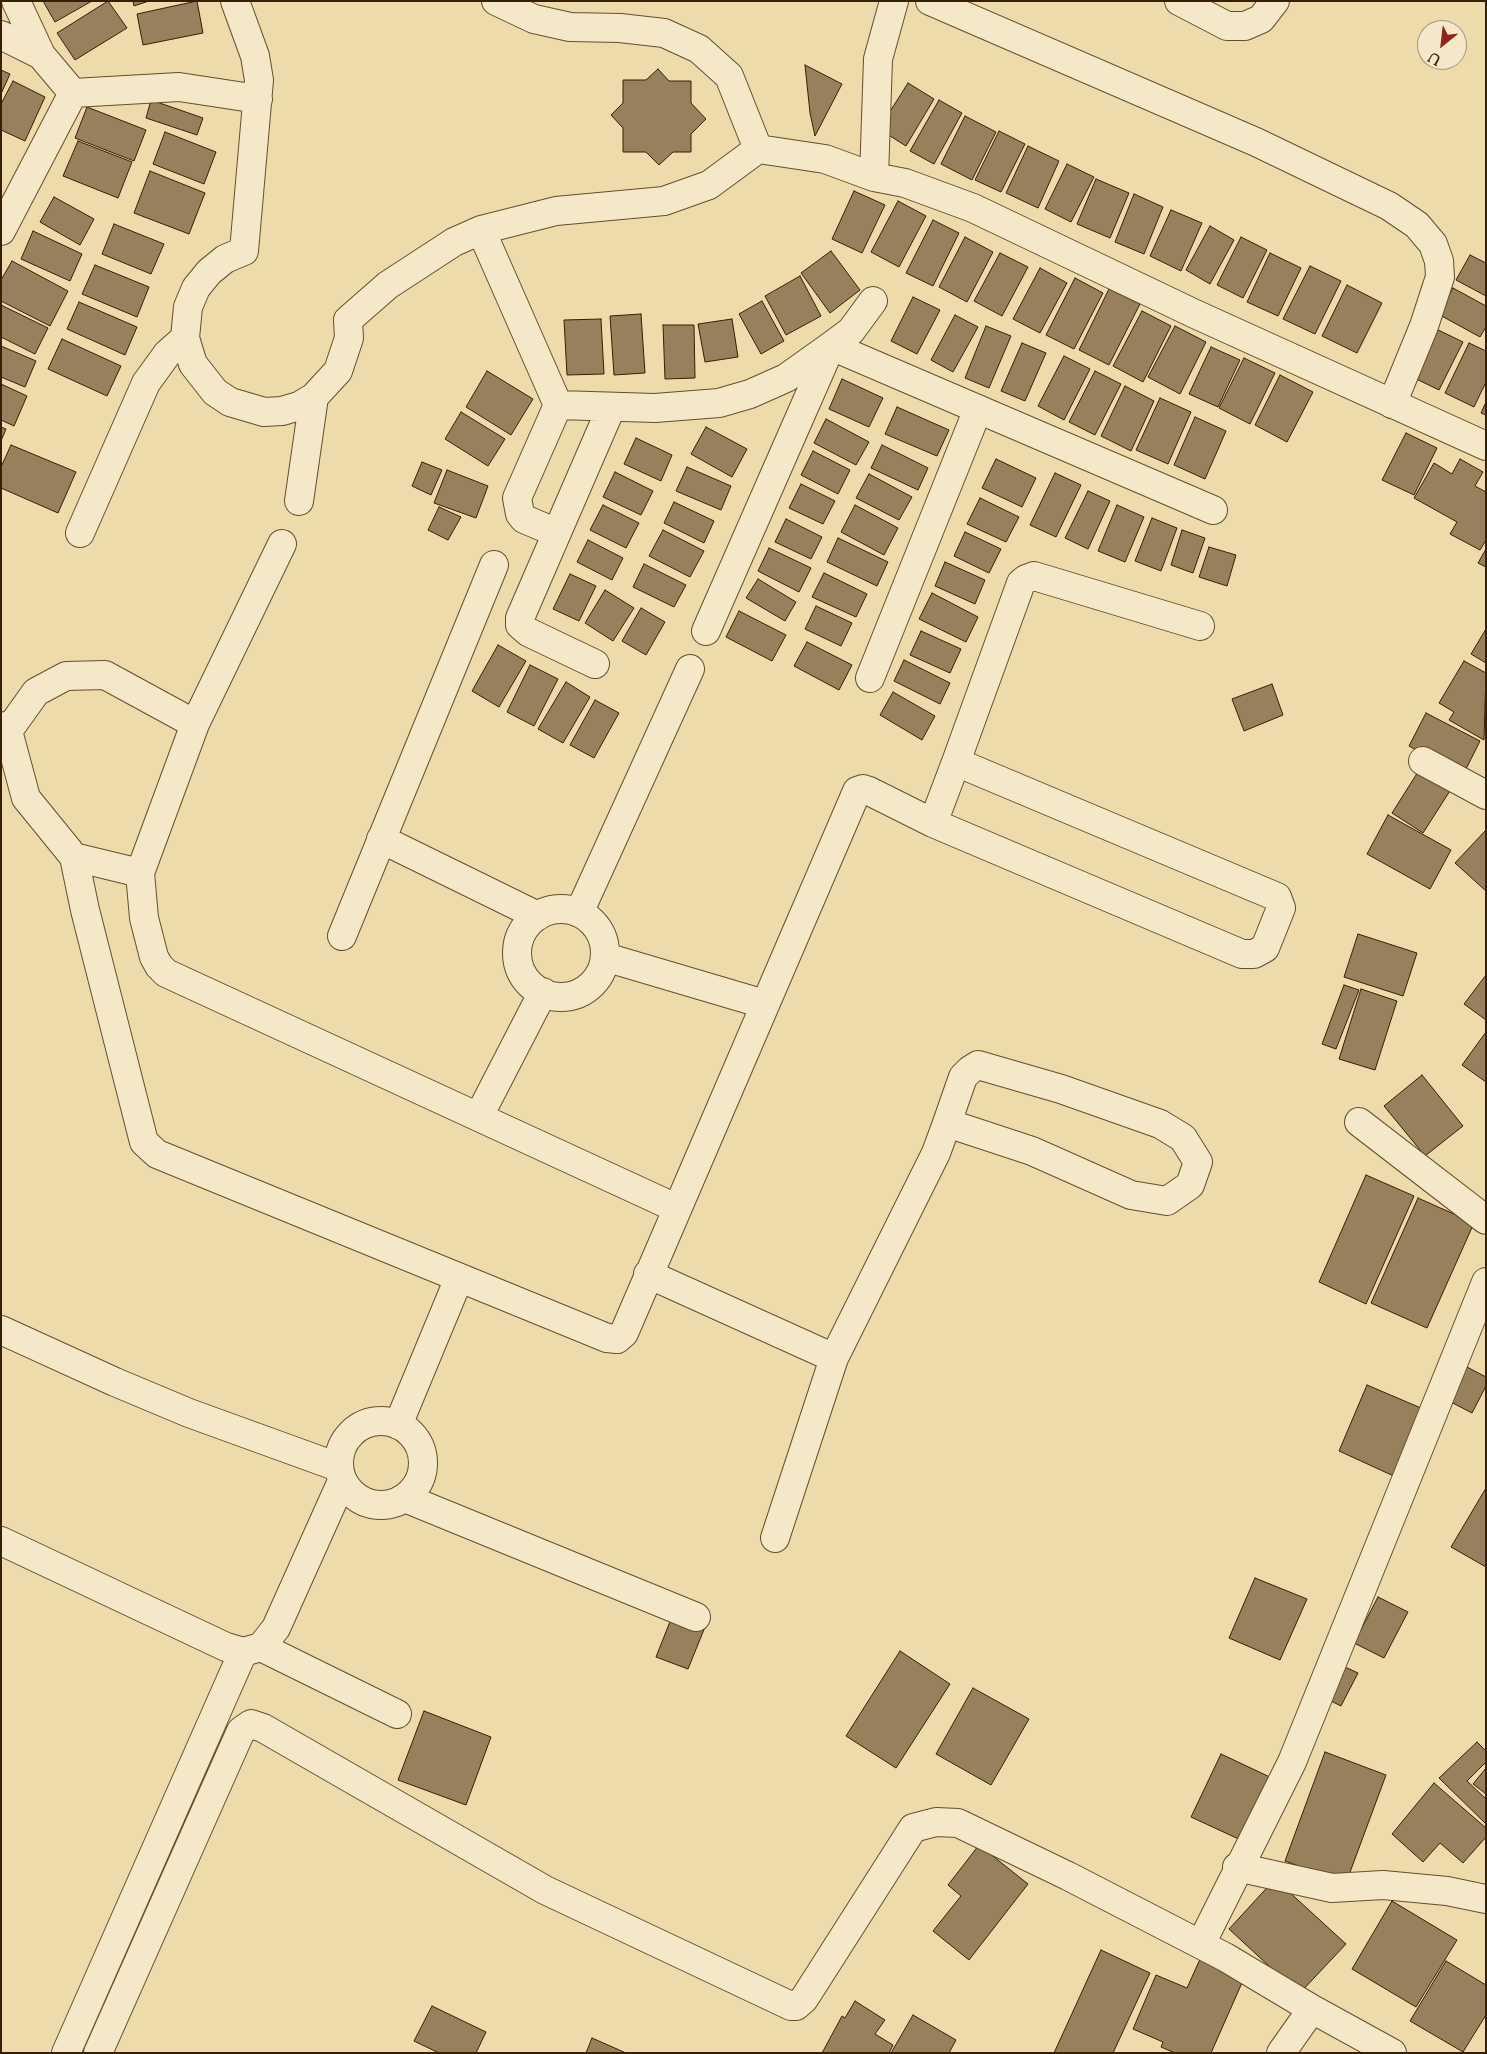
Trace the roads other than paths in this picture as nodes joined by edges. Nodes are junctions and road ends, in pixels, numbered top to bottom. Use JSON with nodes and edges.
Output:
{"nodes":[{"id":1,"x":16,"y":1,"type":"edge"},
{"id":2,"x":235,"y":1,"type":"edge"},
{"id":3,"x":496,"y":1,"type":"edge"},
{"id":4,"x":894,"y":1,"type":"edge"},
{"id":5,"x":930,"y":1,"type":"edge"},
{"id":6,"x":1179,"y":1,"type":"edge"},
{"id":7,"x":1275,"y":1,"type":"edge"},
{"id":8,"x":1,"y":35,"type":"edge"},
{"id":9,"x":41,"y":55,"type":"junction"},
{"id":10,"x":72,"y":93,"type":"junction"},
{"id":11,"x":258,"y":99,"type":"junction"},
{"id":12,"x":758,"y":149,"type":"junction"},
{"id":13,"x":874,"y":177,"type":"junction"},
{"id":14,"x":481,"y":230,"type":"junction"},
{"id":15,"x":1,"y":231,"type":"edge"},
{"id":16,"x":873,"y":301,"type":"dead end"},
{"id":17,"x":185,"y":338,"type":"junction"},
{"id":18,"x":831,"y":346,"type":"junction"},
{"id":19,"x":314,"y":397,"type":"junction"},
{"id":20,"x":1392,"y":404,"type":"junction"},
{"id":21,"x":558,"y":405,"type":"junction"},
{"id":22,"x":611,"y":408,"type":"junction"},
{"id":23,"x":978,"y":408,"type":"junction"},
{"id":24,"x":1486,"y":446,"type":"edge"},
{"id":25,"x":299,"y":501,"type":"dead end"},
{"id":26,"x":1213,"y":510,"type":"dead end"},
{"id":27,"x":555,"y":532,"type":"junction"},
{"id":28,"x":80,"y":533,"type":"dead end"},
{"id":29,"x":282,"y":544,"type":"dead end"},
{"id":30,"x":494,"y":565,"type":"dead end"},
{"id":31,"x":1200,"y":626,"type":"dead end"},
{"id":32,"x":706,"y":631,"type":"dead end"},
{"id":33,"x":595,"y":664,"type":"dead end"},
{"id":34,"x":690,"y":669,"type":"dead end"},
{"id":35,"x":870,"y":678,"type":"dead end"},
{"id":36,"x":195,"y":724,"type":"junction"},
{"id":37,"x":5,"y":728,"type":"edge"},
{"id":38,"x":956,"y":762,"type":"junction"},
{"id":39,"x":1423,"y":762,"type":"dead end"},
{"id":40,"x":1486,"y":795,"type":"edge"},
{"id":41,"x":933,"y":823,"type":"junction"},
{"id":42,"x":381,"y":839,"type":"junction"},
{"id":43,"x":74,"y":857,"type":"junction"},
{"id":44,"x":140,"y":873,"type":"junction"},
{"id":45,"x":579,"y":913,"type":"junction"},
{"id":46,"x":538,"y":916,"type":"junction"},
{"id":47,"x":342,"y":936,"type":"dead end"},
{"id":48,"x":605,"y":957,"type":"junction"},
{"id":49,"x":543,"y":992,"type":"junction"},
{"id":50,"x":764,"y":1004,"type":"junction"},
{"id":51,"x":479,"y":1116,"type":"junction"},
{"id":52,"x":1359,"y":1122,"type":"dead end"},
{"id":53,"x":947,"y":1123,"type":"junction"},
{"id":54,"x":676,"y":1208,"type":"junction"},
{"id":55,"x":1486,"y":1220,"type":"edge"},
{"id":56,"x":648,"y":1274,"type":"junction"},
{"id":57,"x":459,"y":1278,"type":"junction"},
{"id":58,"x":1486,"y":1282,"type":"edge"},
{"id":59,"x":1,"y":1330,"type":"edge"},
{"id":60,"x":834,"y":1358,"type":"junction"},
{"id":61,"x":398,"y":1425,"type":"junction"},
{"id":62,"x":340,"y":1474,"type":"junction"},
{"id":63,"x":405,"y":1498,"type":"junction"},
{"id":64,"x":775,"y":1538,"type":"dead end"},
{"id":65,"x":1,"y":1541,"type":"edge"},
{"id":66,"x":696,"y":1618,"type":"dead end"},
{"id":67,"x":252,"y":1650,"type":"junction"},
{"id":68,"x":397,"y":1714,"type":"dead end"},
{"id":69,"x":1237,"y":1868,"type":"junction"},
{"id":70,"x":1486,"y":1899,"type":"edge"},
{"id":71,"x":1200,"y":1944,"type":"junction"},
{"id":72,"x":1312,"y":2009,"type":"junction"},
{"id":73,"x":66,"y":2052,"type":"edge"},
{"id":74,"x":98,"y":2053,"type":"edge"},
{"id":75,"x":1282,"y":2053,"type":"edge"},
{"id":76,"x":1392,"y":2053,"type":"edge"}],
"edges":[{"from":1,"to":9,"type":"street"},
{"from":2,"to":11,"type":"street"},
{"from":3,"to":12,"type":"street"},
{"from":4,"to":13,"type":"street"},
{"from":5,"to":20,"type":"street"},
{"from":6,"to":7,"type":"street"},
{"from":8,"to":9,"type":"street"},
{"from":9,"to":10,"type":"street"},
{"from":10,"to":11,"type":"street"},
{"from":10,"to":15,"type":"street"},
{"from":11,"to":17,"type":"street"},
{"from":12,"to":13,"type":"street"},
{"from":12,"to":14,"type":"street"},
{"from":13,"to":20,"type":"street"},
{"from":14,"to":19,"type":"street"},
{"from":14,"to":21,"type":"street"},
{"from":16,"to":18,"type":"street"},
{"from":17,"to":19,"type":"street"},
{"from":17,"to":28,"type":"street"},
{"from":18,"to":22,"type":"street"},
{"from":18,"to":23,"type":"street"},
{"from":18,"to":32,"type":"street"},
{"from":19,"to":25,"type":"street"},
{"from":20,"to":24,"type":"street"},
{"from":21,"to":22,"type":"street"},
{"from":21,"to":27,"type":"street"},
{"from":22,"to":27,"type":"street"},
{"from":23,"to":26,"type":"street"},
{"from":23,"to":35,"type":"street"},
{"from":27,"to":33,"type":"street"},
{"from":29,"to":36,"type":"street"},
{"from":30,"to":42,"type":"street"},
{"from":31,"to":38,"type":"street"},
{"from":34,"to":45,"type":"street"},
{"from":36,"to":37,"type":"street"},
{"from":36,"to":44,"type":"street"},
{"from":37,"to":43,"type":"street"},
{"from":38,"to":41,"type":"street"},
{"from":38,"to":41,"type":"street"},
{"from":39,"to":40,"type":"street"},
{"from":41,"to":50,"type":"street"},
{"from":42,"to":46,"type":"street"},
{"from":42,"to":47,"type":"street"},
{"from":43,"to":44,"type":"street"},
{"from":43,"to":57,"type":"street"},
{"from":44,"to":51,"type":"street"},
{"from":45,"to":46,"type":"street"},
{"from":45,"to":48,"type":"street"},
{"from":46,"to":49,"type":"street"},
{"from":48,"to":49,"type":"street"},
{"from":48,"to":50,"type":"street"},
{"from":49,"to":51,"type":"street"},
{"from":50,"to":54,"type":"street"},
{"from":51,"to":54,"type":"street"},
{"from":52,"to":55,"type":"street"},
{"from":53,"to":53,"type":"street"},
{"from":53,"to":60,"type":"street"},
{"from":54,"to":56,"type":"street"},
{"from":56,"to":57,"type":"street"},
{"from":56,"to":60,"type":"street"},
{"from":57,"to":61,"type":"street"},
{"from":58,"to":69,"type":"street"},
{"from":59,"to":62,"type":"street"},
{"from":60,"to":64,"type":"street"},
{"from":61,"to":62,"type":"street"},
{"from":61,"to":63,"type":"street"},
{"from":62,"to":63,"type":"street"},
{"from":62,"to":67,"type":"street"},
{"from":63,"to":66,"type":"street"},
{"from":65,"to":67,"type":"street"},
{"from":67,"to":68,"type":"street"},
{"from":67,"to":73,"type":"street"},
{"from":69,"to":70,"type":"street"},
{"from":69,"to":71,"type":"street"},
{"from":71,"to":72,"type":"street"},
{"from":71,"to":74,"type":"street"},
{"from":72,"to":75,"type":"street"},
{"from":72,"to":76,"type":"street"}]}
